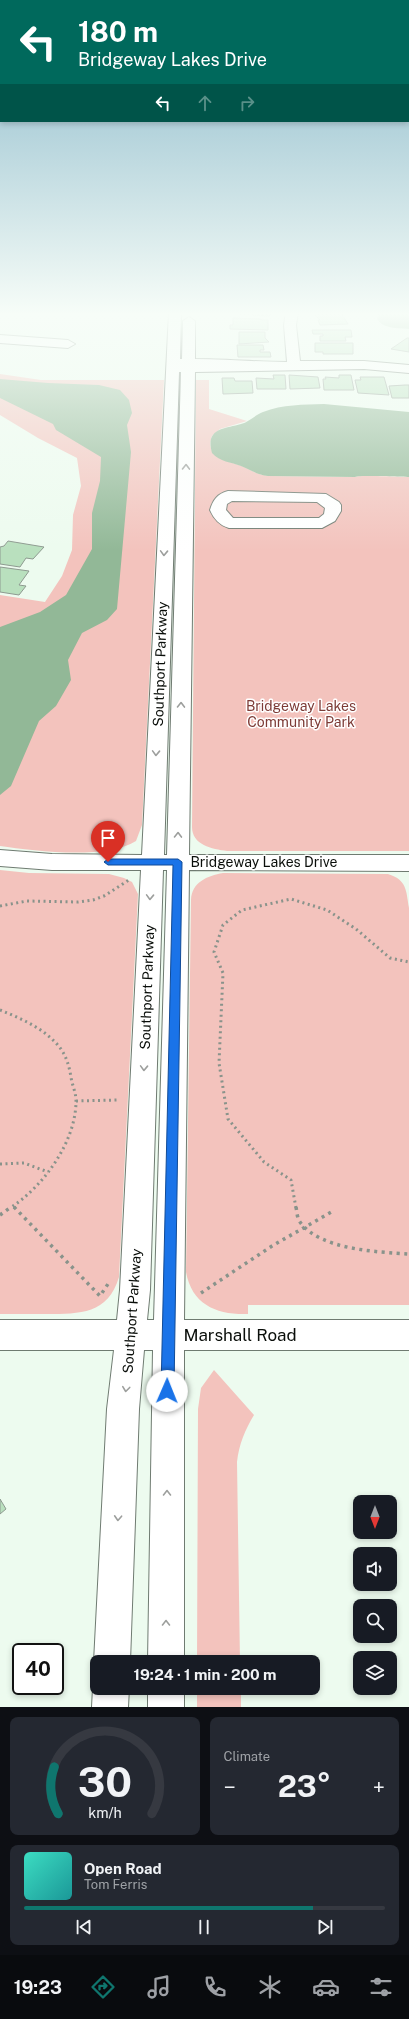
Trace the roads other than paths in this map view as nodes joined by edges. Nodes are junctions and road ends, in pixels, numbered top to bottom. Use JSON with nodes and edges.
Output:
{"nodes":[{"id":1,"x":175,"y":392,"type":"edge"},
{"id":2,"x":188,"y":392,"type":"edge"},
{"id":3,"x":189,"y":511,"type":"junction"},
{"id":4,"x":0,"y":858,"type":"edge"},
{"id":5,"x":151,"y":862,"type":"junction"},
{"id":6,"x":178,"y":862,"type":"junction"},
{"id":7,"x":409,"y":863,"type":"edge"},
{"id":8,"x":0,"y":1335,"type":"edge"},
{"id":9,"x":409,"y":1335,"type":"edge"},
{"id":10,"x":132,"y":1336,"type":"junction"},
{"id":11,"x":169,"y":1336,"type":"junction"},
{"id":12,"x":112,"y":1655,"type":"edge"},
{"id":13,"x":166,"y":1655,"type":"edge"},
{"id":14,"x":111,"y":1695,"type":"edge"},
{"id":15,"x":166,"y":1695,"type":"edge"},
{"id":16,"x":110,"y":1707,"type":"edge"},
{"id":17,"x":166,"y":1707,"type":"edge"}],
"edges":[{"from":1,"to":3,"type":"street","name":"Southport Parkway"},
{"from":3,"to":2,"type":"street","name":"Southport Parkway","one_way":true},
{"from":3,"to":3,"type":"street"},
{"from":3,"to":5,"type":"street","name":"Southport Parkway","one_way":true},
{"from":6,"to":3,"type":"street","name":"Southport Parkway","one_way":true},
{"from":4,"to":5,"type":"street","name":"Bridgeway Lakes Drive"},
{"from":5,"to":6,"type":"street","name":"Bridgeway Lakes Drive"},
{"from":5,"to":10,"type":"street","name":"Southport Parkway","one_way":true},
{"from":6,"to":7,"type":"street","name":"Bridgeway Lakes Drive"},
{"from":6,"to":11,"type":"street","name":"Southport Parkway"},
{"from":8,"to":10,"type":"street","name":"Marshall Road"},
{"from":9,"to":11,"type":"street","name":"Marshall Road"},
{"from":10,"to":11,"type":"street","name":"Marshall Road"},
{"from":10,"to":12,"type":"street","name":"Southport Parkway","one_way":true},
{"from":13,"to":11,"type":"street","name":"Southport Parkway","one_way":true},
{"from":14,"to":16,"type":"street"},
{"from":15,"to":17,"type":"street"}]}
